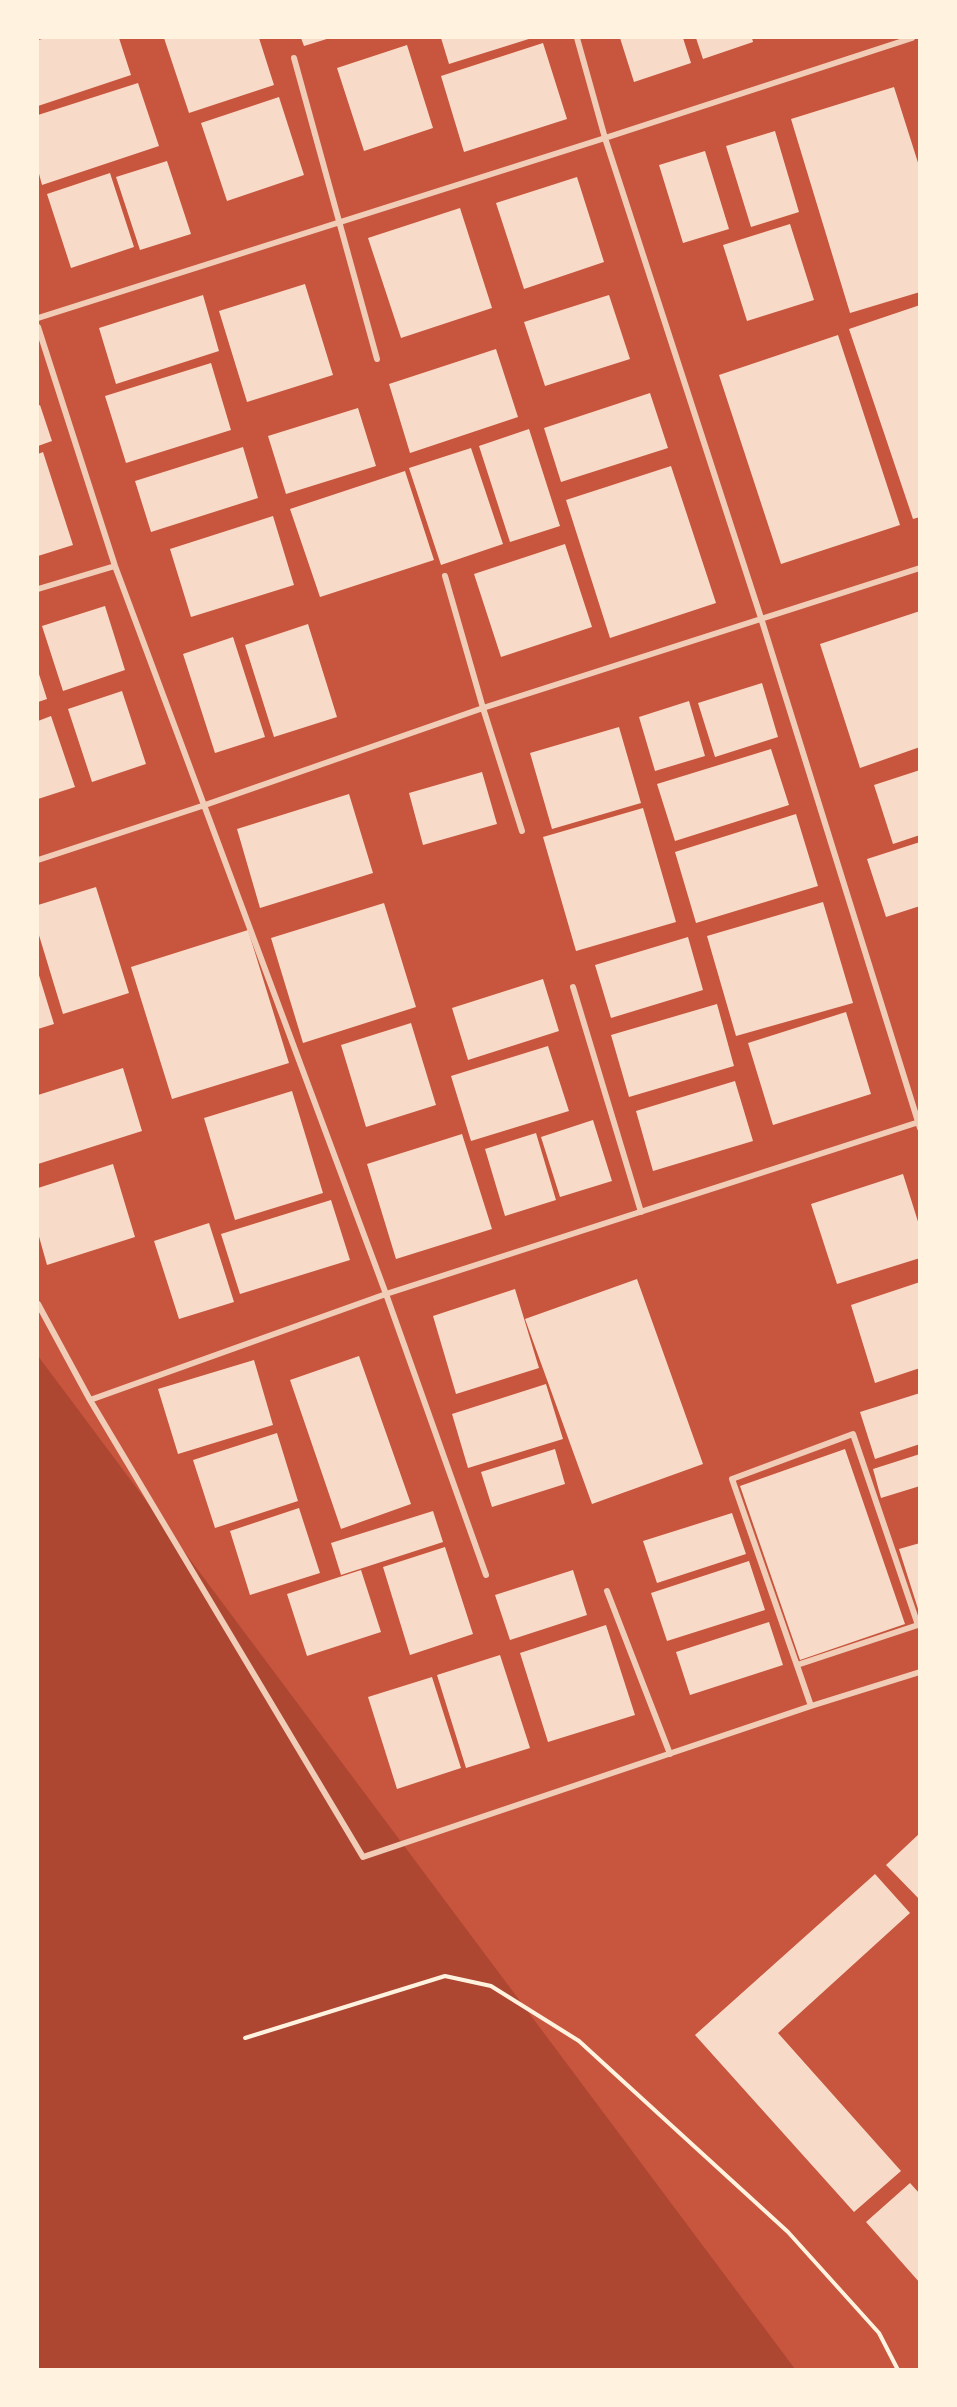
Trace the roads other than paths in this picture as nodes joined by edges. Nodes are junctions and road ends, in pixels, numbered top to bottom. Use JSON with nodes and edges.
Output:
{"nodes":[{"id":1,"x":577,"y":38,"type":"edge"},
{"id":2,"x":912,"y":38,"type":"edge"},
{"id":3,"x":294,"y":58,"type":"dead end"},
{"id":4,"x":605,"y":138,"type":"junction"},
{"id":5,"x":338,"y":222,"type":"junction"},
{"id":6,"x":38,"y":318,"type":"edge"},
{"id":7,"x":38,"y":327,"type":"edge"},
{"id":8,"x":377,"y":359,"type":"dead end"},
{"id":9,"x":115,"y":566,"type":"junction"},
{"id":10,"x":920,"y":568,"type":"edge"},
{"id":11,"x":444,"y":576,"type":"dead end"},
{"id":12,"x":38,"y":589,"type":"edge"},
{"id":13,"x":761,"y":618,"type":"junction"},
{"id":14,"x":483,"y":708,"type":"junction"},
{"id":15,"x":205,"y":805,"type":"junction"},
{"id":16,"x":522,"y":831,"type":"dead end"},
{"id":17,"x":38,"y":860,"type":"edge"},
{"id":18,"x":573,"y":987,"type":"dead end"},
{"id":19,"x":919,"y":1124,"type":"edge"},
{"id":20,"x":641,"y":1212,"type":"junction"},
{"id":21,"x":386,"y":1294,"type":"junction"},
{"id":22,"x":38,"y":1304,"type":"edge"},
{"id":23,"x":90,"y":1400,"type":"junction"},
{"id":24,"x":486,"y":1575,"type":"dead end"},
{"id":25,"x":607,"y":1591,"type":"dead end"},
{"id":26,"x":797,"y":1665,"type":"junction"},
{"id":27,"x":920,"y":1672,"type":"edge"},
{"id":28,"x":811,"y":1706,"type":"junction"},
{"id":29,"x":670,"y":1754,"type":"junction"}],
"edges":[{"from":1,"to":4,"type":"street"},
{"from":2,"to":4,"type":"street"},
{"from":3,"to":5,"type":"street"},
{"from":4,"to":5,"type":"street"},
{"from":4,"to":13,"type":"street"},
{"from":5,"to":6,"type":"street"},
{"from":5,"to":8,"type":"street"},
{"from":7,"to":9,"type":"street"},
{"from":9,"to":12,"type":"street"},
{"from":9,"to":15,"type":"street"},
{"from":10,"to":13,"type":"street"},
{"from":11,"to":14,"type":"street"},
{"from":13,"to":14,"type":"street"},
{"from":13,"to":19,"type":"street"},
{"from":14,"to":15,"type":"street"},
{"from":14,"to":16,"type":"street"},
{"from":15,"to":17,"type":"street"},
{"from":15,"to":21,"type":"street"},
{"from":18,"to":20,"type":"street"},
{"from":19,"to":20,"type":"street"},
{"from":20,"to":21,"type":"street"},
{"from":21,"to":23,"type":"street"},
{"from":21,"to":24,"type":"street"},
{"from":22,"to":23,"type":"street"},
{"from":23,"to":29,"type":"street"},
{"from":25,"to":29,"type":"street"},
{"from":26,"to":26,"type":"street"},
{"from":26,"to":28,"type":"street"},
{"from":27,"to":28,"type":"street"},
{"from":28,"to":29,"type":"street"}]}
